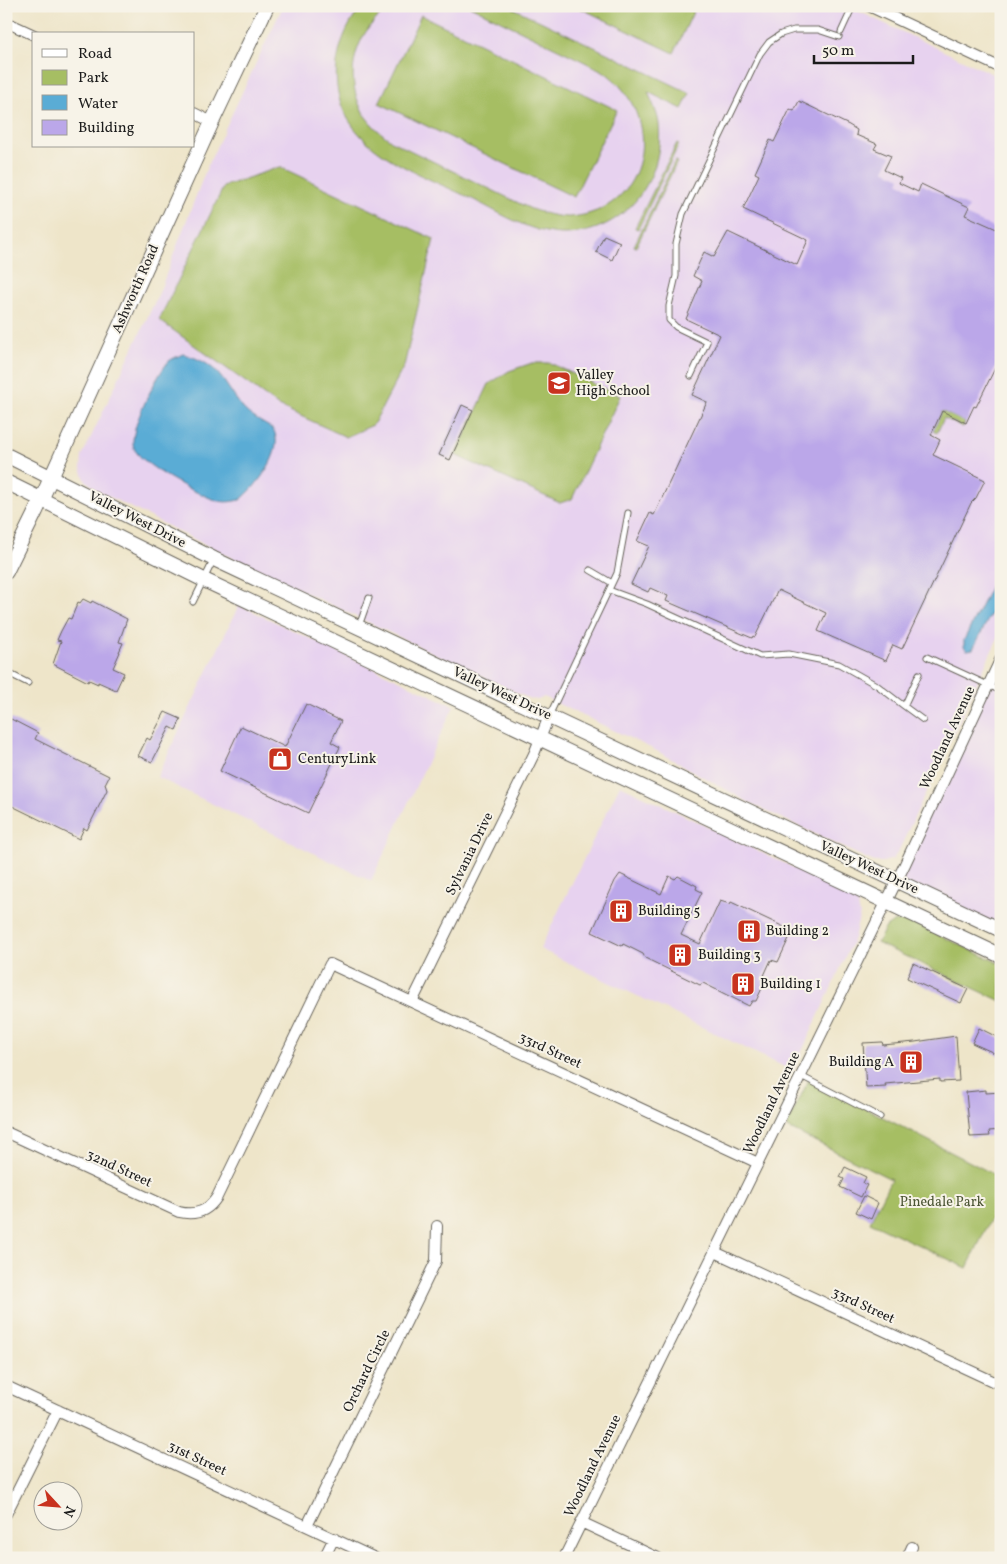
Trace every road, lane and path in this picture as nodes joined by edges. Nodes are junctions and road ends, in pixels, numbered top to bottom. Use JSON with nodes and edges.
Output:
{"nodes":[{"id":1,"x":268,"y":6,"type":"edge"},
{"id":2,"x":854,"y":6,"type":"edge"},
{"id":3,"x":869,"y":6,"type":"edge"},
{"id":4,"x":6,"y":22,"type":"edge"},
{"id":5,"x":32,"y":34,"type":"edge"},
{"id":6,"x":1001,"y":68,"type":"edge"},
{"id":7,"x":195,"y":114,"type":"edge"},
{"id":8,"x":212,"y":122,"type":"junction"},
{"id":9,"x":691,"y":376,"type":"dead end"},
{"id":10,"x":6,"y":455,"type":"edge"},
{"id":11,"x":52,"y":477,"type":"junction"},
{"id":12,"x":6,"y":482,"type":"edge"},
{"id":13,"x":41,"y":499,"type":"junction"},
{"id":14,"x":628,"y":513,"type":"dead end"},
{"id":15,"x":214,"y":559,"type":"junction"},
{"id":16,"x":590,"y":570,"type":"dead end"},
{"id":17,"x":6,"y":572,"type":"edge"},
{"id":18,"x":204,"y":580,"type":"junction"},
{"id":19,"x":612,"y":583,"type":"junction"},
{"id":20,"x":608,"y":590,"type":"junction"},
{"id":21,"x":370,"y":598,"type":"dead end"},
{"id":22,"x":193,"y":602,"type":"dead end"},
{"id":23,"x":358,"y":626,"type":"junction"},
{"id":24,"x":927,"y":657,"type":"dead end"},
{"id":25,"x":1001,"y":658,"type":"edge"},
{"id":26,"x":6,"y":672,"type":"edge"},
{"id":27,"x":919,"y":674,"type":"dead end"},
{"id":28,"x":28,"y":683,"type":"dead end"},
{"id":29,"x":988,"y":684,"type":"junction"},
{"id":30,"x":1001,"y":691,"type":"edge"},
{"id":31,"x":904,"y":706,"type":"junction"},
{"id":32,"x":548,"y":716,"type":"junction"},
{"id":33,"x":922,"y":720,"type":"dead end"},
{"id":34,"x":541,"y":740,"type":"junction"},
{"id":35,"x":896,"y":881,"type":"junction"},
{"id":36,"x":886,"y":902,"type":"junction"},
{"id":37,"x":1001,"y":930,"type":"edge"},
{"id":38,"x":1001,"y":956,"type":"edge"},
{"id":39,"x":412,"y":1002,"type":"junction"},
{"id":40,"x":801,"y":1076,"type":"junction"},
{"id":41,"x":880,"y":1117,"type":"dead end"},
{"id":42,"x":6,"y":1132,"type":"edge"},
{"id":43,"x":758,"y":1163,"type":"junction"},
{"id":44,"x":217,"y":1197,"type":"joint"},
{"id":45,"x":437,"y":1226,"type":"dead end"},
{"id":46,"x":714,"y":1252,"type":"junction"},
{"id":47,"x":1001,"y":1385,"type":"edge"},
{"id":48,"x":6,"y":1386,"type":"edge"},
{"id":49,"x":58,"y":1410,"type":"junction"},
{"id":50,"x":6,"y":1514,"type":"edge"},
{"id":51,"x":582,"y":1522,"type":"junction"},
{"id":52,"x":307,"y":1526,"type":"junction"},
{"id":53,"x":334,"y":1538,"type":"junction"},
{"id":54,"x":912,"y":1547,"type":"dead end"},
{"id":55,"x":324,"y":1558,"type":"edge"},
{"id":56,"x":375,"y":1558,"type":"edge"},
{"id":57,"x":564,"y":1558,"type":"edge"},
{"id":58,"x":658,"y":1558,"type":"edge"},
{"id":59,"x":907,"y":1558,"type":"edge"}],
"edges":[{"from":1,"to":8,"type":"main road","name":"Ashworth Road"},
{"from":2,"to":9,"type":"lane"},
{"from":3,"to":6,"type":"street"},
{"from":4,"to":5,"type":"street"},
{"from":7,"to":8,"type":"street"},
{"from":8,"to":11,"type":"main road","name":"Ashworth Road"},
{"from":10,"to":11,"type":"main road","name":"Valley West Drive"},
{"from":11,"to":13,"type":"main road","name":"Ashworth Road"},
{"from":11,"to":15,"type":"main road","name":"Valley West Drive"},
{"from":12,"to":13,"type":"main road","name":"Valley West Drive"},
{"from":13,"to":17,"type":"main road","name":"Ashworth Road"},
{"from":13,"to":18,"type":"main road","name":"Valley West Drive"},
{"from":14,"to":19,"type":"lane"},
{"from":15,"to":18,"type":"lane"},
{"from":15,"to":23,"type":"main road","name":"Valley West Drive"},
{"from":16,"to":19,"type":"lane"},
{"from":18,"to":22,"type":"lane"},
{"from":18,"to":34,"type":"main road","name":"Valley West Drive"},
{"from":19,"to":20,"type":"lane"},
{"from":20,"to":31,"type":"lane"},
{"from":20,"to":32,"type":"lane"},
{"from":21,"to":23,"type":"lane"},
{"from":23,"to":32,"type":"main road","name":"Valley West Drive"},
{"from":24,"to":29,"type":"lane"},
{"from":25,"to":29,"type":"street","name":"Woodland Avenue"},
{"from":26,"to":28,"type":"lane"},
{"from":27,"to":31,"type":"lane"},
{"from":29,"to":30,"type":"lane"},
{"from":29,"to":35,"type":"street","name":"Woodland Avenue"},
{"from":31,"to":33,"type":"lane"},
{"from":32,"to":34,"type":"street","name":"Sylvania Drive"},
{"from":32,"to":35,"type":"main road","name":"Valley West Drive"},
{"from":34,"to":36,"type":"main road","name":"Valley West Drive"},
{"from":34,"to":39,"type":"street","name":"Sylvania Drive"},
{"from":35,"to":36,"type":"street","name":"Woodland Avenue"},
{"from":35,"to":37,"type":"main road","name":"Valley West Drive"},
{"from":36,"to":38,"type":"main road","name":"Valley West Drive"},
{"from":36,"to":40,"type":"street","name":"Woodland Avenue"},
{"from":39,"to":43,"type":"street","name":"33rd Street"},
{"from":39,"to":44,"type":"street","name":"33rd Street"},
{"from":40,"to":41,"type":"lane"},
{"from":40,"to":43,"type":"street","name":"Woodland Avenue"},
{"from":42,"to":44,"type":"street","name":"32nd Street"},
{"from":43,"to":46,"type":"street","name":"Woodland Avenue"},
{"from":45,"to":52,"type":"street","name":"Orchard Circle"},
{"from":46,"to":47,"type":"street","name":"33rd Street"},
{"from":46,"to":51,"type":"street","name":"Woodland Avenue"},
{"from":48,"to":49,"type":"street","name":"31st Street"},
{"from":49,"to":50,"type":"street"},
{"from":49,"to":52,"type":"street","name":"31st Street"},
{"from":51,"to":57,"type":"street","name":"Woodland Avenue"},
{"from":51,"to":58,"type":"street"},
{"from":52,"to":53,"type":"street","name":"31st Street"},
{"from":53,"to":55,"type":"street"},
{"from":53,"to":56,"type":"street","name":"31st Street"},
{"from":54,"to":59,"type":"street"}]}
